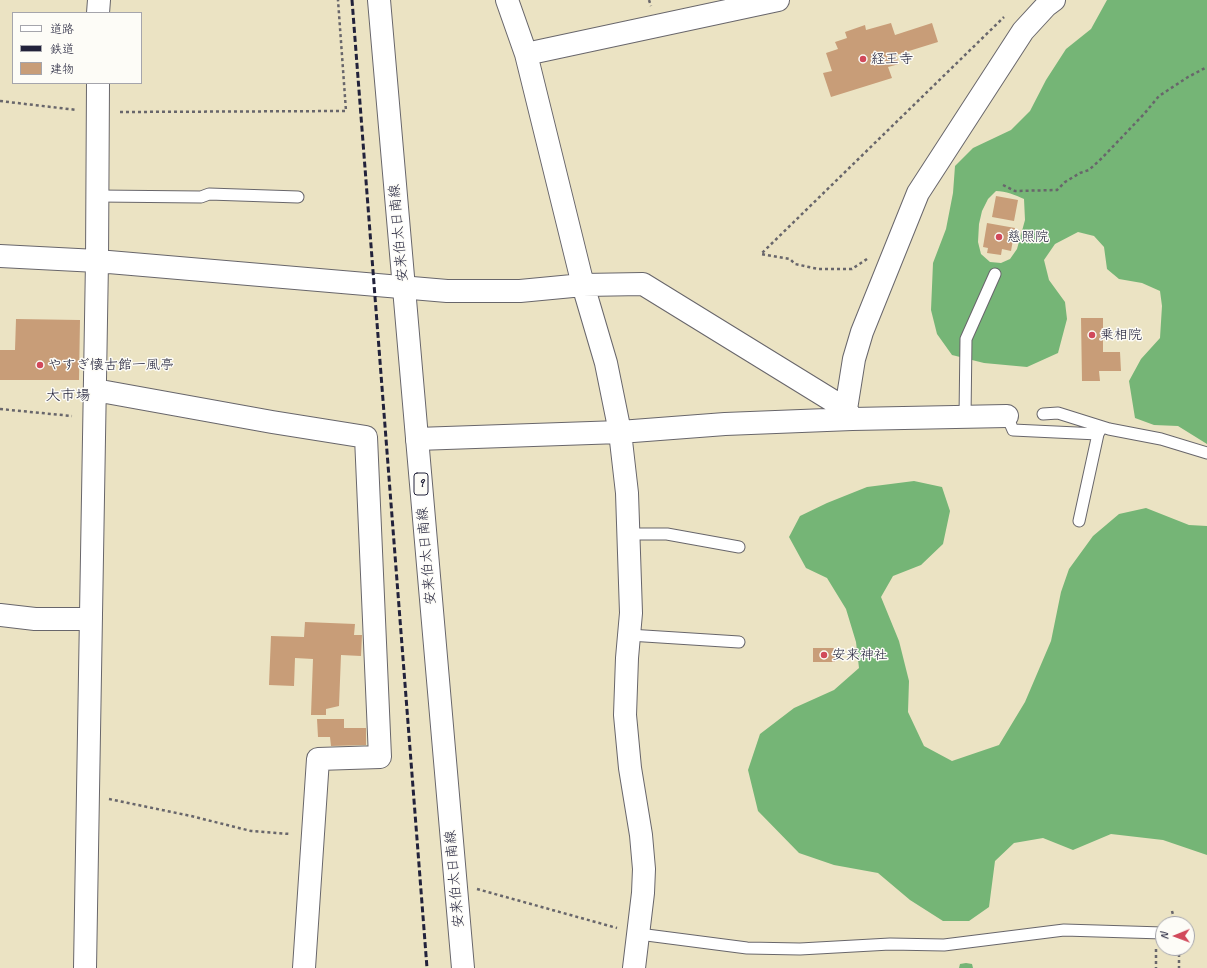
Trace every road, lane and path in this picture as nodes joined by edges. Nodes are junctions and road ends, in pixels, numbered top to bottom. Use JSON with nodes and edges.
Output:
{"nodes":[{"id":1,"x":98,"y":0,"type":"edge"},
{"id":2,"x":338,"y":0,"type":"edge"},
{"id":3,"x":379,"y":0,"type":"edge"},
{"id":4,"x":507,"y":0,"type":"edge"},
{"id":5,"x":778,"y":0,"type":"edge"},
{"id":6,"x":1054,"y":0,"type":"edge"},
{"id":7,"x":98,"y":12,"type":"edge"},
{"id":8,"x":1005,"y":16,"type":"dead end"},
{"id":9,"x":526,"y":54,"type":"junction"},
{"id":10,"x":1207,"y":67,"type":"edge"},
{"id":11,"x":98,"y":84,"type":"edge"},
{"id":12,"x":0,"y":101,"type":"edge"},
{"id":13,"x":98,"y":112,"type":"junction"},
{"id":14,"x":1003,"y":185,"type":"dead end"},
{"id":15,"x":98,"y":196,"type":"junction"},
{"id":16,"x":298,"y":198,"type":"dead end"},
{"id":17,"x":0,"y":256,"type":"edge"},
{"id":18,"x":870,"y":256,"type":"dead end"},
{"id":19,"x":98,"y":261,"type":"junction"},
{"id":20,"x":995,"y":274,"type":"dead end"},
{"id":21,"x":583,"y":285,"type":"junction"},
{"id":22,"x":403,"y":288,"type":"junction"},
{"id":23,"x":95,"y":390,"type":"junction"},
{"id":24,"x":0,"y":409,"type":"edge"},
{"id":25,"x":849,"y":414,"type":"junction"},
{"id":26,"x":1043,"y":414,"type":"dead end"},
{"id":27,"x":1007,"y":416,"type":"joint"},
{"id":28,"x":965,"y":417,"type":"junction"},
{"id":29,"x":94,"y":418,"type":"junction"},
{"id":30,"x":1100,"y":430,"type":"junction"},
{"id":31,"x":620,"y":432,"type":"junction"},
{"id":32,"x":417,"y":439,"type":"junction"},
{"id":33,"x":1207,"y":454,"type":"edge"},
{"id":34,"x":1079,"y":521,"type":"dead end"},
{"id":35,"x":628,"y":534,"type":"junction"},
{"id":36,"x":739,"y":547,"type":"dead end"},
{"id":37,"x":0,"y":615,"type":"edge"},
{"id":38,"x":91,"y":619,"type":"junction"},
{"id":39,"x":629,"y":636,"type":"junction"},
{"id":40,"x":739,"y":642,"type":"dead end"},
{"id":41,"x":88,"y":795,"type":"junction"},
{"id":42,"x":313,"y":835,"type":"junction"},
{"id":43,"x":470,"y":887,"type":"dead end"},
{"id":44,"x":1172,"y":910,"type":"dead end"},
{"id":45,"x":1173,"y":916,"type":"edge"},
{"id":46,"x":1155,"y":933,"type":"edge"},
{"id":47,"x":639,"y":934,"type":"junction"},
{"id":48,"x":1179,"y":956,"type":"edge"},
{"id":49,"x":85,"y":968,"type":"edge"},
{"id":50,"x":304,"y":968,"type":"edge"},
{"id":51,"x":463,"y":968,"type":"edge"},
{"id":52,"x":634,"y":968,"type":"edge"},
{"id":53,"x":1179,"y":968,"type":"edge"}],
"edges":[{"from":1,"to":7,"type":"street"},
{"from":2,"to":13,"type":"path"},
{"from":3,"to":22,"type":"street","name":"安来伯太日南線","number":"9"},
{"from":4,"to":9,"type":"street"},
{"from":5,"to":9,"type":"street"},
{"from":6,"to":25,"type":"street"},
{"from":8,"to":18,"type":"path"},
{"from":9,"to":21,"type":"street"},
{"from":10,"to":14,"type":"path"},
{"from":11,"to":13,"type":"street"},
{"from":12,"to":13,"type":"path"},
{"from":13,"to":15,"type":"street"},
{"from":15,"to":16,"type":"lane"},
{"from":15,"to":19,"type":"street"},
{"from":17,"to":19,"type":"street"},
{"from":19,"to":22,"type":"street"},
{"from":19,"to":23,"type":"street"},
{"from":20,"to":28,"type":"lane"},
{"from":21,"to":22,"type":"street"},
{"from":21,"to":25,"type":"street"},
{"from":21,"to":31,"type":"street"},
{"from":22,"to":32,"type":"street","name":"安来伯太日南線","number":"9"},
{"from":23,"to":29,"type":"street"},
{"from":23,"to":42,"type":"street"},
{"from":24,"to":29,"type":"path"},
{"from":25,"to":28,"type":"street"},
{"from":25,"to":31,"type":"street"},
{"from":26,"to":30,"type":"lane"},
{"from":27,"to":28,"type":"street"},
{"from":27,"to":30,"type":"lane"},
{"from":29,"to":38,"type":"street"},
{"from":30,"to":33,"type":"lane"},
{"from":30,"to":34,"type":"lane"},
{"from":31,"to":32,"type":"street"},
{"from":31,"to":35,"type":"street"},
{"from":32,"to":51,"type":"street","name":"安来伯太日南線","number":"9"},
{"from":35,"to":36,"type":"lane"},
{"from":35,"to":39,"type":"street"},
{"from":37,"to":38,"type":"street"},
{"from":38,"to":41,"type":"street"},
{"from":39,"to":40,"type":"lane"},
{"from":39,"to":47,"type":"street"},
{"from":41,"to":42,"type":"path"},
{"from":41,"to":49,"type":"street"},
{"from":42,"to":50,"type":"street"},
{"from":43,"to":47,"type":"path"},
{"from":44,"to":45,"type":"path"},
{"from":46,"to":47,"type":"lane"},
{"from":47,"to":52,"type":"street"},
{"from":48,"to":53,"type":"path"}]}
